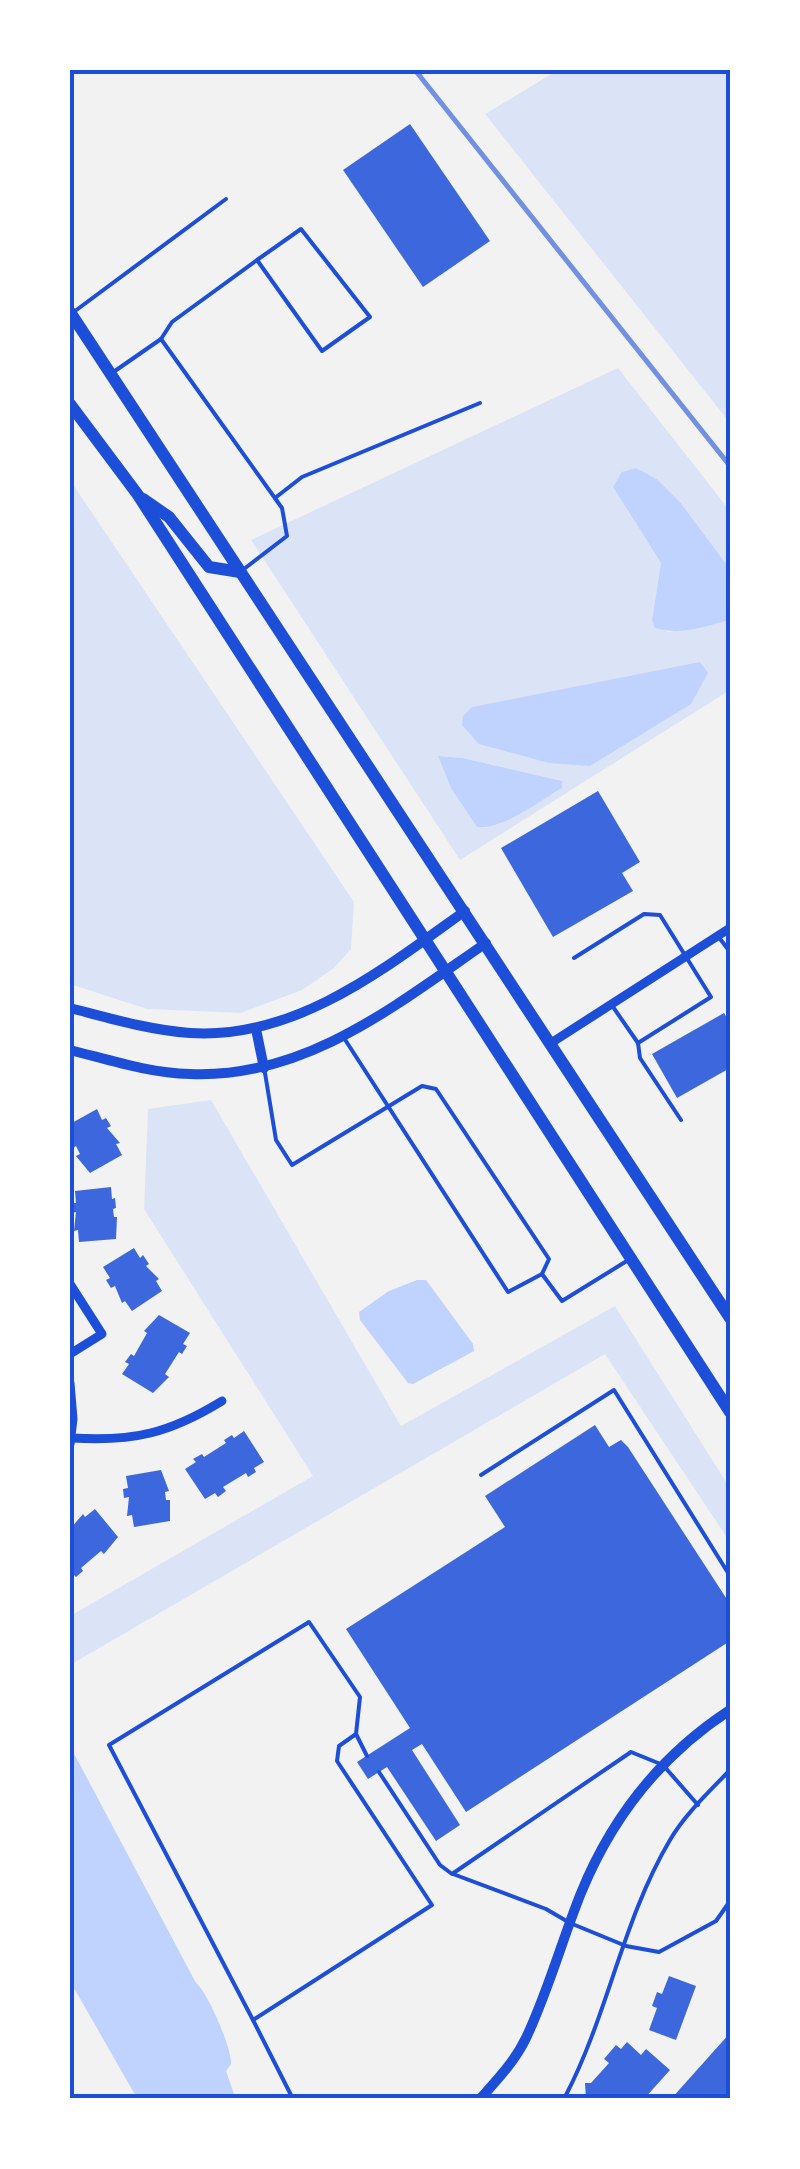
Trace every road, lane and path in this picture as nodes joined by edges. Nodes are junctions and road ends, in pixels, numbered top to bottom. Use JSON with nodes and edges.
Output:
{"nodes":[{"id":1,"x":226,"y":200,"type":"dead end"},
{"id":2,"x":256,"y":260,"type":"junction"},
{"id":3,"x":71,"y":313,"type":"edge"},
{"id":4,"x":161,"y":339,"type":"junction"},
{"id":5,"x":112,"y":373,"type":"junction"},
{"id":6,"x":480,"y":403,"type":"dead end"},
{"id":7,"x":70,"y":404,"type":"edge"},
{"id":8,"x":138,"y":495,"type":"junction"},
{"id":9,"x":275,"y":498,"type":"junction"},
{"id":10,"x":240,"y":572,"type":"junction"},
{"id":11,"x":465,"y":911,"type":"junction"},
{"id":12,"x":730,"y":928,"type":"edge"},
{"id":13,"x":718,"y":936,"type":"junction"},
{"id":14,"x":423,"y":941,"type":"junction"},
{"id":15,"x":486,"y":943,"type":"junction"},
{"id":16,"x":730,"y":952,"type":"edge"},
{"id":17,"x":685,"y":956,"type":"junction"},
{"id":18,"x":574,"y":958,"type":"dead end"},
{"id":19,"x":443,"y":973,"type":"junction"},
{"id":20,"x":612,"y":1004,"type":"junction"},
{"id":21,"x":70,"y":1008,"type":"edge"},
{"id":22,"x":256,"y":1029,"type":"junction"},
{"id":23,"x":344,"y":1038,"type":"junction"},
{"id":24,"x":638,"y":1043,"type":"junction"},
{"id":25,"x":551,"y":1044,"type":"junction"},
{"id":26,"x":70,"y":1050,"type":"edge"},
{"id":27,"x":264,"y":1068,"type":"junction"},
{"id":28,"x":386,"y":1106,"type":"junction"},
{"id":29,"x":681,"y":1120,"type":"dead end"},
{"id":30,"x":630,"y":1259,"type":"junction"},
{"id":31,"x":542,"y":1274,"type":"junction"},
{"id":32,"x":70,"y":1284,"type":"edge"},
{"id":33,"x":730,"y":1316,"type":"edge"},
{"id":34,"x":70,"y":1354,"type":"edge"},
{"id":35,"x":70,"y":1383,"type":"edge"},
{"id":36,"x":222,"y":1401,"type":"dead end"},
{"id":37,"x":730,"y":1412,"type":"edge"},
{"id":38,"x":71,"y":1441,"type":"edge"},
{"id":39,"x":481,"y":1475,"type":"dead end"},
{"id":40,"x":730,"y":1576,"type":"edge"},
{"id":41,"x":730,"y":1710,"type":"edge"},
{"id":42,"x":356,"y":1734,"type":"junction"},
{"id":43,"x":367,"y":1756,"type":"dead end"},
{"id":44,"x":663,"y":1765,"type":"junction"},
{"id":45,"x":730,"y":1770,"type":"edge"},
{"id":46,"x":379,"y":1772,"type":"dead end"},
{"id":47,"x":698,"y":1805,"type":"junction"},
{"id":48,"x":452,"y":1874,"type":"junction"},
{"id":49,"x":730,"y":1901,"type":"edge"},
{"id":50,"x":570,"y":1923,"type":"junction"},
{"id":51,"x":626,"y":1946,"type":"junction"},
{"id":52,"x":254,"y":2020,"type":"junction"},
{"id":53,"x":294,"y":2099,"type":"edge"},
{"id":54,"x":480,"y":2099,"type":"edge"},
{"id":55,"x":570,"y":2099,"type":"edge"}],
"edges":[{"from":1,"to":3,"type":"lane"},
{"from":2,"to":2,"type":"lane"},
{"from":2,"to":4,"type":"lane"},
{"from":3,"to":5,"type":"main road"},
{"from":4,"to":5,"type":"lane"},
{"from":4,"to":9,"type":"lane"},
{"from":5,"to":10,"type":"main road"},
{"from":6,"to":9,"type":"lane"},
{"from":7,"to":8,"type":"main road"},
{"from":8,"to":10,"type":"main road"},
{"from":8,"to":14,"type":"main road"},
{"from":9,"to":10,"type":"lane"},
{"from":10,"to":11,"type":"main road"},
{"from":11,"to":14,"type":"street"},
{"from":11,"to":15,"type":"main road"},
{"from":12,"to":13,"type":"street"},
{"from":13,"to":16,"type":"lane"},
{"from":13,"to":17,"type":"street"},
{"from":14,"to":19,"type":"main road"},
{"from":14,"to":22,"type":"street"},
{"from":15,"to":19,"type":"street"},
{"from":15,"to":25,"type":"main road"},
{"from":17,"to":18,"type":"lane"},
{"from":17,"to":20,"type":"street"},
{"from":17,"to":24,"type":"lane"},
{"from":19,"to":23,"type":"street"},
{"from":19,"to":30,"type":"main road"},
{"from":20,"to":24,"type":"lane"},
{"from":20,"to":25,"type":"street"},
{"from":21,"to":22,"type":"street"},
{"from":22,"to":27,"type":"street"},
{"from":23,"to":27,"type":"street"},
{"from":23,"to":28,"type":"lane"},
{"from":24,"to":29,"type":"lane"},
{"from":25,"to":33,"type":"main road"},
{"from":26,"to":27,"type":"street"},
{"from":27,"to":28,"type":"lane"},
{"from":28,"to":31,"type":"lane"},
{"from":28,"to":31,"type":"lane"},
{"from":30,"to":31,"type":"lane"},
{"from":30,"to":37,"type":"main road"},
{"from":32,"to":34,"type":"street"},
{"from":35,"to":38,"type":"street"},
{"from":36,"to":38,"type":"street"},
{"from":39,"to":40,"type":"lane"},
{"from":41,"to":44,"type":"street"},
{"from":42,"to":43,"type":"lane"},
{"from":42,"to":52,"type":"lane"},
{"from":42,"to":52,"type":"lane"},
{"from":44,"to":47,"type":"lane"},
{"from":44,"to":48,"type":"lane"},
{"from":44,"to":50,"type":"street"},
{"from":45,"to":47,"type":"lane"},
{"from":46,"to":48,"type":"lane"},
{"from":47,"to":51,"type":"lane"},
{"from":48,"to":50,"type":"lane"},
{"from":49,"to":51,"type":"lane"},
{"from":50,"to":51,"type":"lane"},
{"from":50,"to":54,"type":"street"},
{"from":51,"to":55,"type":"lane"},
{"from":52,"to":53,"type":"lane"}]}
